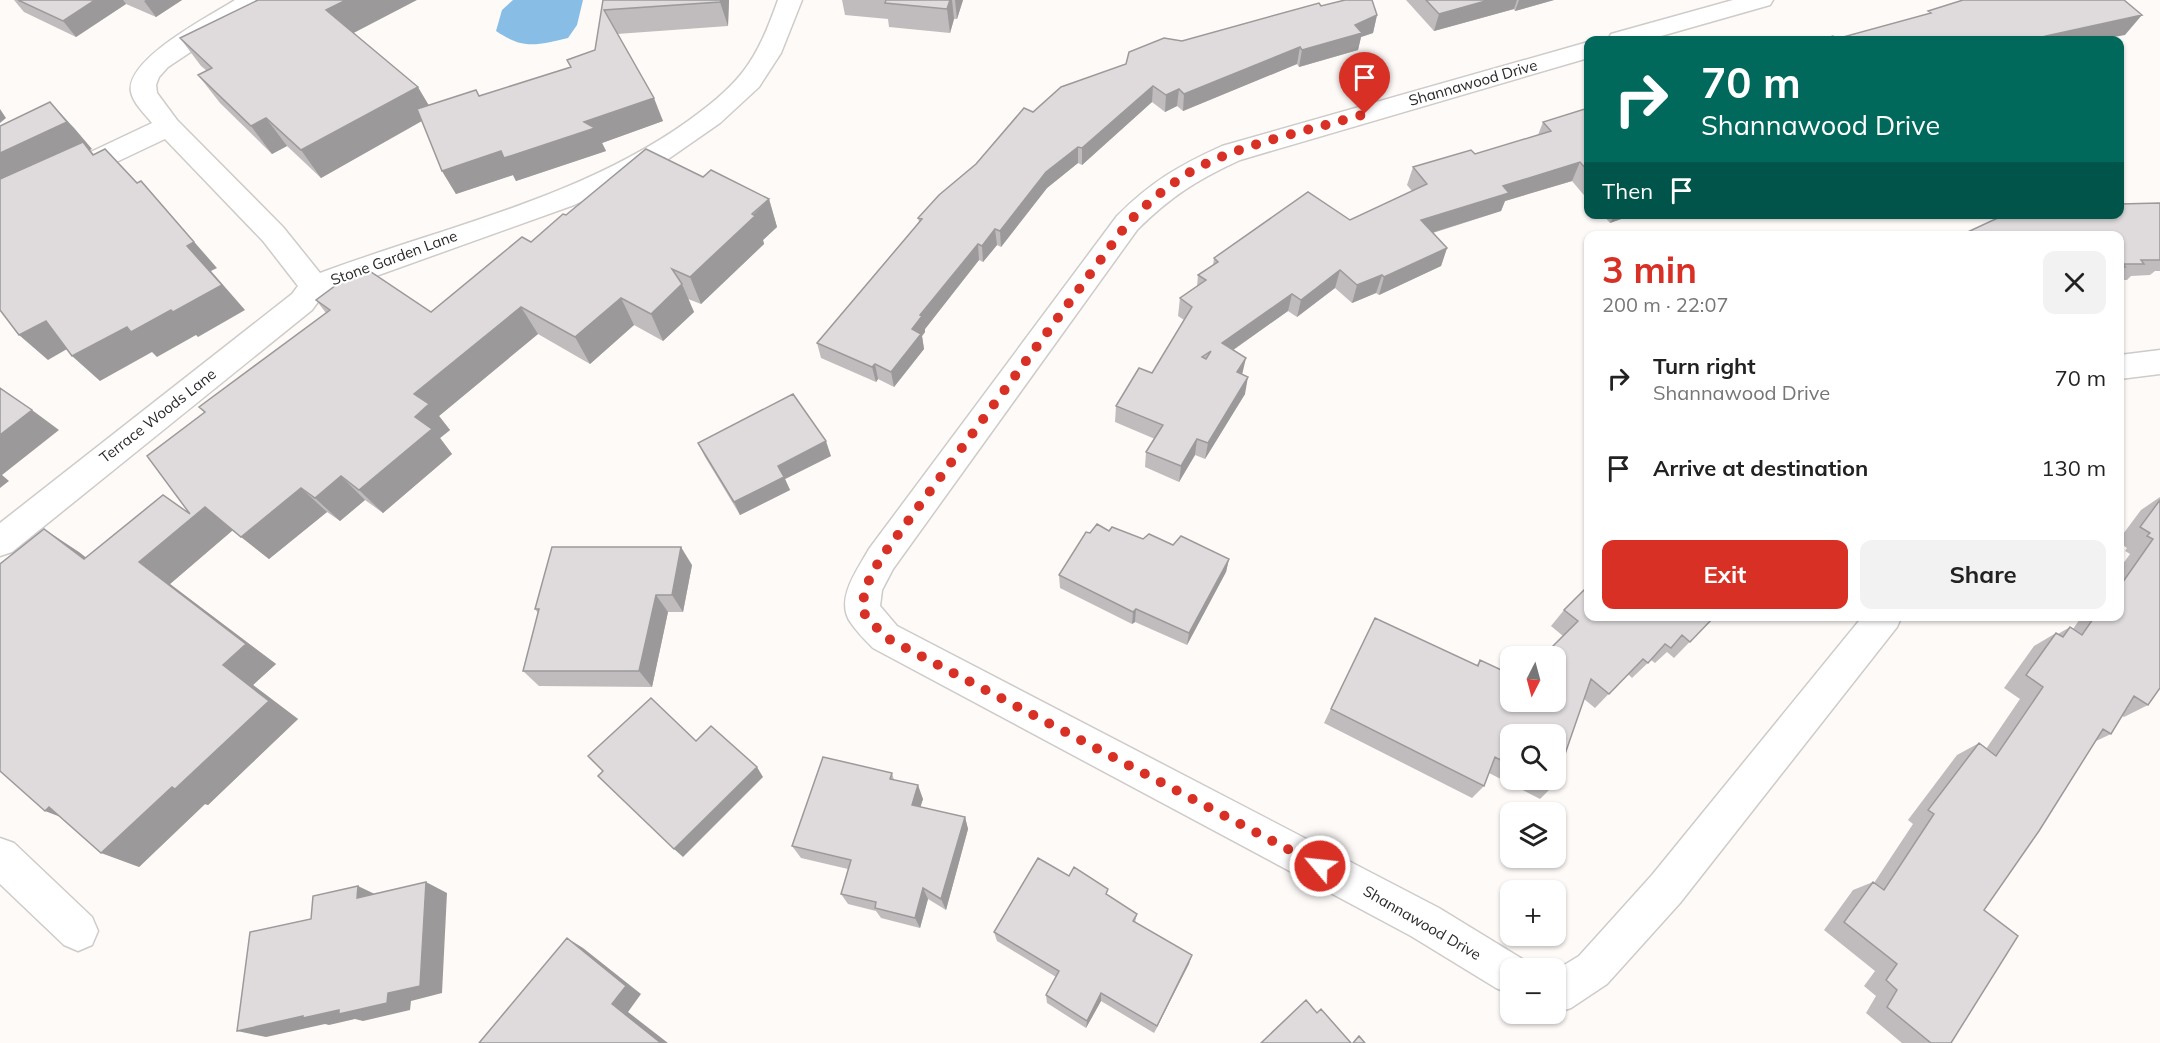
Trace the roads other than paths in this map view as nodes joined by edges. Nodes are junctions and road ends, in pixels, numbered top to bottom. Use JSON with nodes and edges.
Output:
{"nodes":[{"id":1,"x":252,"y":0,"type":"edge"},
{"id":2,"x":790,"y":0,"type":"edge"},
{"id":3,"x":1761,"y":0,"type":"edge"},
{"id":4,"x":1634,"y":36,"type":"edge"},
{"id":5,"x":1584,"y":51,"type":"edge"},
{"id":6,"x":168,"y":126,"type":"junction"},
{"id":7,"x":0,"y":207,"type":"edge"},
{"id":8,"x":313,"y":288,"type":"junction"},
{"id":9,"x":2160,"y":362,"type":"edge"},
{"id":10,"x":2124,"y":366,"type":"edge"},
{"id":11,"x":0,"y":542,"type":"edge"},
{"id":12,"x":1881,"y":621,"type":"edge"},
{"id":13,"x":0,"y":857,"type":"edge"},
{"id":14,"x":78,"y":930,"type":"dead end"},
{"id":15,"x":1500,"y":968,"type":"edge"},
{"id":16,"x":1566,"y":987,"type":"edge"}],
"edges":[{"from":1,"to":6,"type":"street","name":"Stone Garden Lane"},
{"from":2,"to":8,"type":"street","name":"Stone Garden Lane"},
{"from":3,"to":4,"type":"street"},
{"from":5,"to":15,"type":"street","name":"Shannawood Drive"},
{"from":6,"to":7,"type":"street"},
{"from":6,"to":8,"type":"street","name":"Stone Garden Lane"},
{"from":8,"to":11,"type":"street","name":"Terrace Woods Lane"},
{"from":9,"to":10,"type":"street"},
{"from":12,"to":16,"type":"street"},
{"from":13,"to":14,"type":"street"}]}
